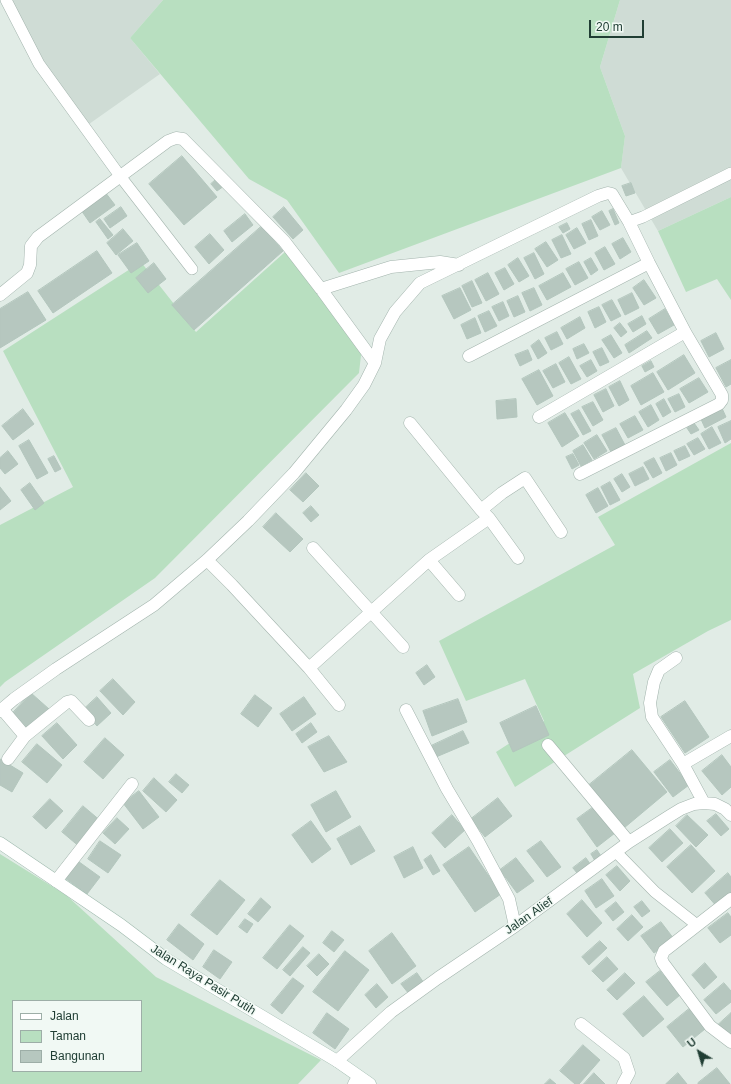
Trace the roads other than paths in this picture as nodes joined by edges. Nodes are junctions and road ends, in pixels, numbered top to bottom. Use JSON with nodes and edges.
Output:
{"nodes":[{"id":1,"x":6,"y":0,"type":"edge"},
{"id":2,"x":731,"y":173,"type":"edge"},
{"id":3,"x":120,"y":176,"type":"junction"},
{"id":4,"x":629,"y":222,"type":"junction"},
{"id":5,"x":649,"y":263,"type":"junction"},
{"id":6,"x":459,"y":265,"type":"junction"},
{"id":7,"x":192,"y":269,"type":"dead end"},
{"id":8,"x":321,"y":289,"type":"junction"},
{"id":9,"x":0,"y":295,"type":"edge"},
{"id":10,"x":686,"y":332,"type":"junction"},
{"id":11,"x":469,"y":356,"type":"dead end"},
{"id":12,"x":375,"y":363,"type":"junction"},
{"id":13,"x":539,"y":417,"type":"dead end"},
{"id":14,"x":410,"y":423,"type":"dead end"},
{"id":15,"x":580,"y":474,"type":"dead end"},
{"id":16,"x":485,"y":514,"type":"junction"},
{"id":17,"x":561,"y":532,"type":"dead end"},
{"id":18,"x":313,"y":548,"type":"dead end"},
{"id":19,"x":518,"y":558,"type":"dead end"},
{"id":20,"x":207,"y":560,"type":"junction"},
{"id":21,"x":429,"y":560,"type":"junction"},
{"id":22,"x":459,"y":595,"type":"dead end"},
{"id":23,"x":370,"y":613,"type":"junction"},
{"id":24,"x":402,"y":647,"type":"dead end"},
{"id":25,"x":676,"y":658,"type":"dead end"},
{"id":26,"x":309,"y":668,"type":"junction"},
{"id":27,"x":339,"y":704,"type":"dead end"},
{"id":28,"x":1,"y":710,"type":"edge"},
{"id":29,"x":406,"y":710,"type":"dead end"},
{"id":30,"x":89,"y":720,"type":"dead end"},
{"id":31,"x":25,"y":736,"type":"junction"},
{"id":32,"x":731,"y":736,"type":"edge"},
{"id":33,"x":548,"y":745,"type":"dead end"},
{"id":34,"x":8,"y":759,"type":"dead end"},
{"id":35,"x":683,"y":764,"type":"junction"},
{"id":36,"x":132,"y":784,"type":"dead end"},
{"id":37,"x":704,"y":803,"type":"junction"},
{"id":38,"x":731,"y":815,"type":"edge"},
{"id":39,"x":629,"y":842,"type":"junction"},
{"id":40,"x":0,"y":843,"type":"edge"},
{"id":41,"x":616,"y":852,"type":"junction"},
{"id":42,"x":56,"y":881,"type":"junction"},
{"id":43,"x":731,"y":899,"type":"edge"},
{"id":44,"x":697,"y":925,"type":"junction"},
{"id":45,"x":515,"y":926,"type":"junction"},
{"id":46,"x":581,"y":1024,"type":"dead end"},
{"id":47,"x":731,"y":1042,"type":"edge"},
{"id":48,"x":337,"y":1061,"type":"junction"},
{"id":49,"x":356,"y":1080,"type":"edge"},
{"id":50,"x":370,"y":1084,"type":"edge"},
{"id":51,"x":623,"y":1084,"type":"edge"}],
"edges":[{"from":1,"to":3,"type":"lane"},
{"from":2,"to":4,"type":"lane"},
{"from":3,"to":7,"type":"lane"},
{"from":3,"to":8,"type":"street"},
{"from":3,"to":9,"type":"street"},
{"from":4,"to":5,"type":"street"},
{"from":4,"to":6,"type":"street"},
{"from":5,"to":10,"type":"street"},
{"from":5,"to":11,"type":"street"},
{"from":6,"to":8,"type":"street"},
{"from":6,"to":12,"type":"street"},
{"from":8,"to":12,"type":"street"},
{"from":10,"to":13,"type":"street"},
{"from":10,"to":15,"type":"street"},
{"from":12,"to":20,"type":"street"},
{"from":14,"to":16,"type":"street"},
{"from":16,"to":17,"type":"street"},
{"from":16,"to":19,"type":"street"},
{"from":16,"to":21,"type":"street"},
{"from":18,"to":23,"type":"street"},
{"from":20,"to":26,"type":"street"},
{"from":20,"to":28,"type":"street"},
{"from":21,"to":22,"type":"street"},
{"from":21,"to":23,"type":"street"},
{"from":23,"to":24,"type":"street"},
{"from":23,"to":26,"type":"street"},
{"from":25,"to":35,"type":"street"},
{"from":26,"to":27,"type":"street"},
{"from":28,"to":31,"type":"street"},
{"from":29,"to":45,"type":"street"},
{"from":30,"to":31,"type":"street"},
{"from":31,"to":34,"type":"street"},
{"from":32,"to":35,"type":"street"},
{"from":33,"to":39,"type":"street"},
{"from":35,"to":37,"type":"street"},
{"from":36,"to":42,"type":"street"},
{"from":37,"to":38,"type":"street","name":"Jalan Alief"},
{"from":37,"to":39,"type":"street","name":"Jalan Alief"},
{"from":39,"to":41,"type":"street","name":"Jalan Alief"},
{"from":40,"to":42,"type":"street","name":"Jalan Raya Pasir Putih"},
{"from":41,"to":44,"type":"lane"},
{"from":41,"to":45,"type":"street","name":"Jalan Alief"},
{"from":42,"to":48,"type":"street","name":"Jalan Raya Pasir Putih"},
{"from":43,"to":44,"type":"street"},
{"from":44,"to":47,"type":"street"},
{"from":45,"to":48,"type":"street","name":"Jalan Alief"},
{"from":46,"to":51,"type":"street"},
{"from":48,"to":49,"type":"street","name":"Jalan Raya Pasir Putih"},
{"from":49,"to":50,"type":"street","name":"Jalan Raya Pasir Putih"}]}
